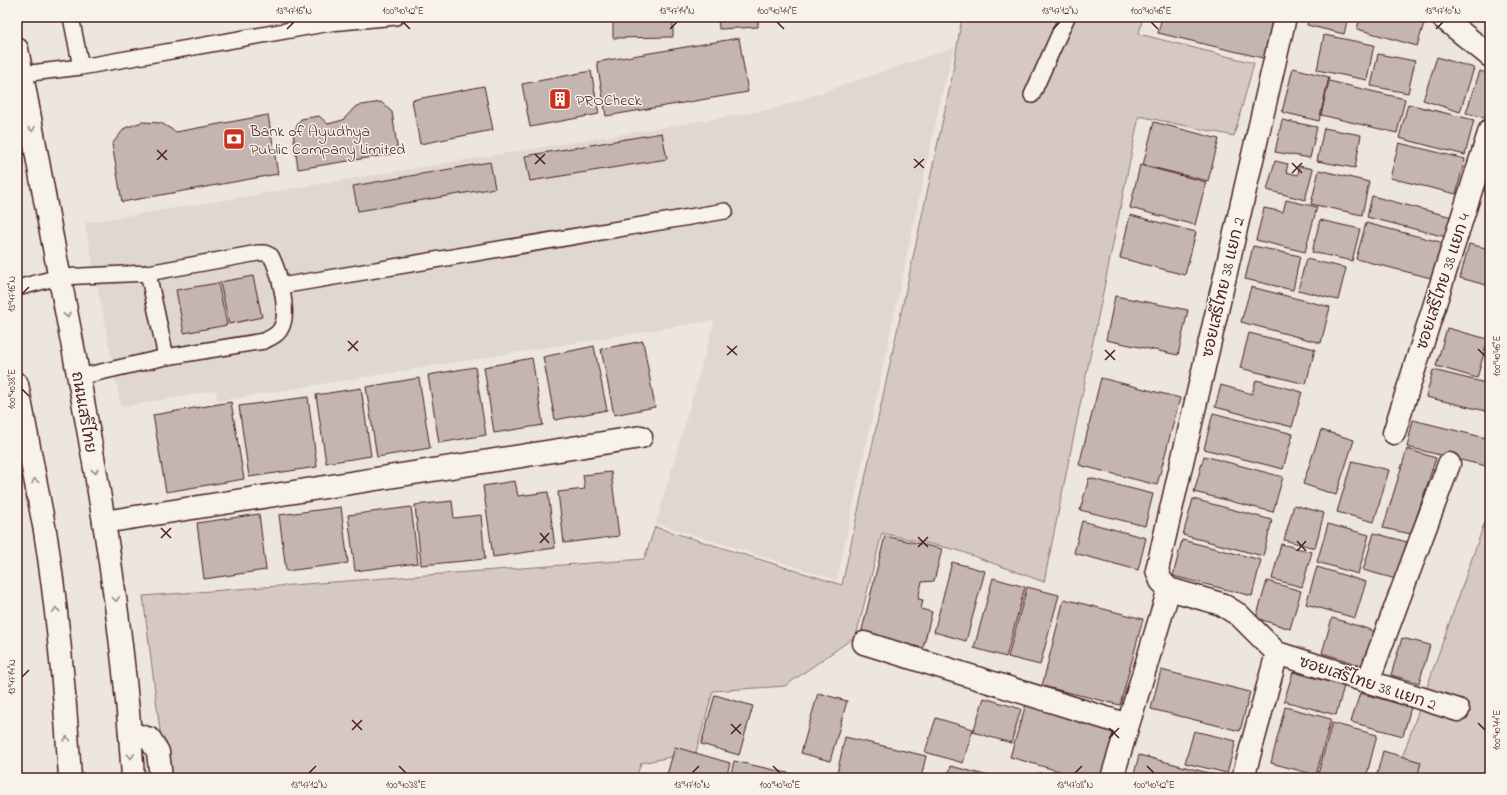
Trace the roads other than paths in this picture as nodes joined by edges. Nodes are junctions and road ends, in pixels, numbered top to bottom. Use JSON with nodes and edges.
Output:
{"nodes":[{"id":1,"x":71,"y":17,"type":"edge"},
{"id":2,"x":396,"y":17,"type":"edge"},
{"id":3,"x":1067,"y":17,"type":"edge"},
{"id":4,"x":1285,"y":17,"type":"edge"},
{"id":5,"x":1442,"y":17,"type":"edge"},
{"id":6,"x":330,"y":20,"type":"edge"},
{"id":7,"x":17,"y":49,"type":"edge"},
{"id":8,"x":1490,"y":56,"type":"edge"},
{"id":9,"x":81,"y":67,"type":"junction"},
{"id":10,"x":22,"y":74,"type":"junction"},
{"id":11,"x":1032,"y":95,"type":"dead end"},
{"id":12,"x":1490,"y":130,"type":"edge"},
{"id":13,"x":725,"y":211,"type":"dead end"},
{"id":14,"x":148,"y":273,"type":"junction"},
{"id":15,"x":59,"y":277,"type":"junction"},
{"id":16,"x":281,"y":286,"type":"junction"},
{"id":17,"x":17,"y":288,"type":"edge"},
{"id":18,"x":166,"y":357,"type":"junction"},
{"id":19,"x":79,"y":377,"type":"junction"},
{"id":20,"x":17,"y":384,"type":"edge"},
{"id":21,"x":1394,"y":433,"type":"dead end"},
{"id":22,"x":641,"y":437,"type":"dead end"},
{"id":23,"x":1449,"y":464,"type":"dead end"},
{"id":24,"x":104,"y":522,"type":"junction"},
{"id":25,"x":1169,"y":588,"type":"junction"},
{"id":26,"x":864,"y":643,"type":"dead end"},
{"id":27,"x":1277,"y":653,"type":"junction"},
{"id":28,"x":1368,"y":681,"type":"junction"},
{"id":29,"x":1458,"y":710,"type":"dead end"},
{"id":30,"x":1128,"y":725,"type":"junction"},
{"id":31,"x":130,"y":733,"type":"junction"},
{"id":32,"x":70,"y":778,"type":"edge"},
{"id":33,"x":133,"y":778,"type":"edge"},
{"id":34,"x":161,"y":778,"type":"edge"},
{"id":35,"x":1112,"y":778,"type":"edge"},
{"id":36,"x":1243,"y":778,"type":"edge"}],
"edges":[{"from":1,"to":9,"type":"lane"},
{"from":2,"to":6,"type":"lane"},
{"from":3,"to":11,"type":"lane"},
{"from":4,"to":25,"type":"street","name":"ซอยเสรีไทย 38 แยก 2"},
{"from":5,"to":8,"type":"street"},
{"from":6,"to":9,"type":"lane"},
{"from":7,"to":10,"type":"street","name":"ถนนเสรีไทย"},
{"from":9,"to":10,"type":"lane"},
{"from":10,"to":15,"type":"street","name":"ถนนเสรีไทย","one_way":true},
{"from":12,"to":21,"type":"street","name":"ซอยเสรีไทย 38 แยก 4"},
{"from":13,"to":16,"type":"lane"},
{"from":14,"to":15,"type":"lane"},
{"from":14,"to":16,"type":"lane"},
{"from":14,"to":18,"type":"lane"},
{"from":15,"to":17,"type":"lane"},
{"from":15,"to":19,"type":"street","name":"ถนนเสรีไทย","one_way":true},
{"from":16,"to":18,"type":"lane"},
{"from":18,"to":19,"type":"lane"},
{"from":19,"to":24,"type":"street","name":"ถนนเสรีไทย","one_way":true},
{"from":32,"to":20,"type":"street","one_way":true},
{"from":22,"to":24,"type":"street"},
{"from":23,"to":28,"type":"street"},
{"from":24,"to":31,"type":"street","name":"ถนนเสรีไทย","one_way":true},
{"from":25,"to":27,"type":"street"},
{"from":25,"to":30,"type":"street"},
{"from":26,"to":30,"type":"street"},
{"from":27,"to":28,"type":"street","name":"ซอยเสรีไทย 38 แยก 2"},
{"from":27,"to":36,"type":"street"},
{"from":28,"to":29,"type":"street","name":"ซอยเสรีไทย 38 แยก 2"},
{"from":30,"to":35,"type":"street"},
{"from":31,"to":33,"type":"street","name":"ถนนเสรีไทย","one_way":true},
{"from":31,"to":34,"type":"street"}]}
